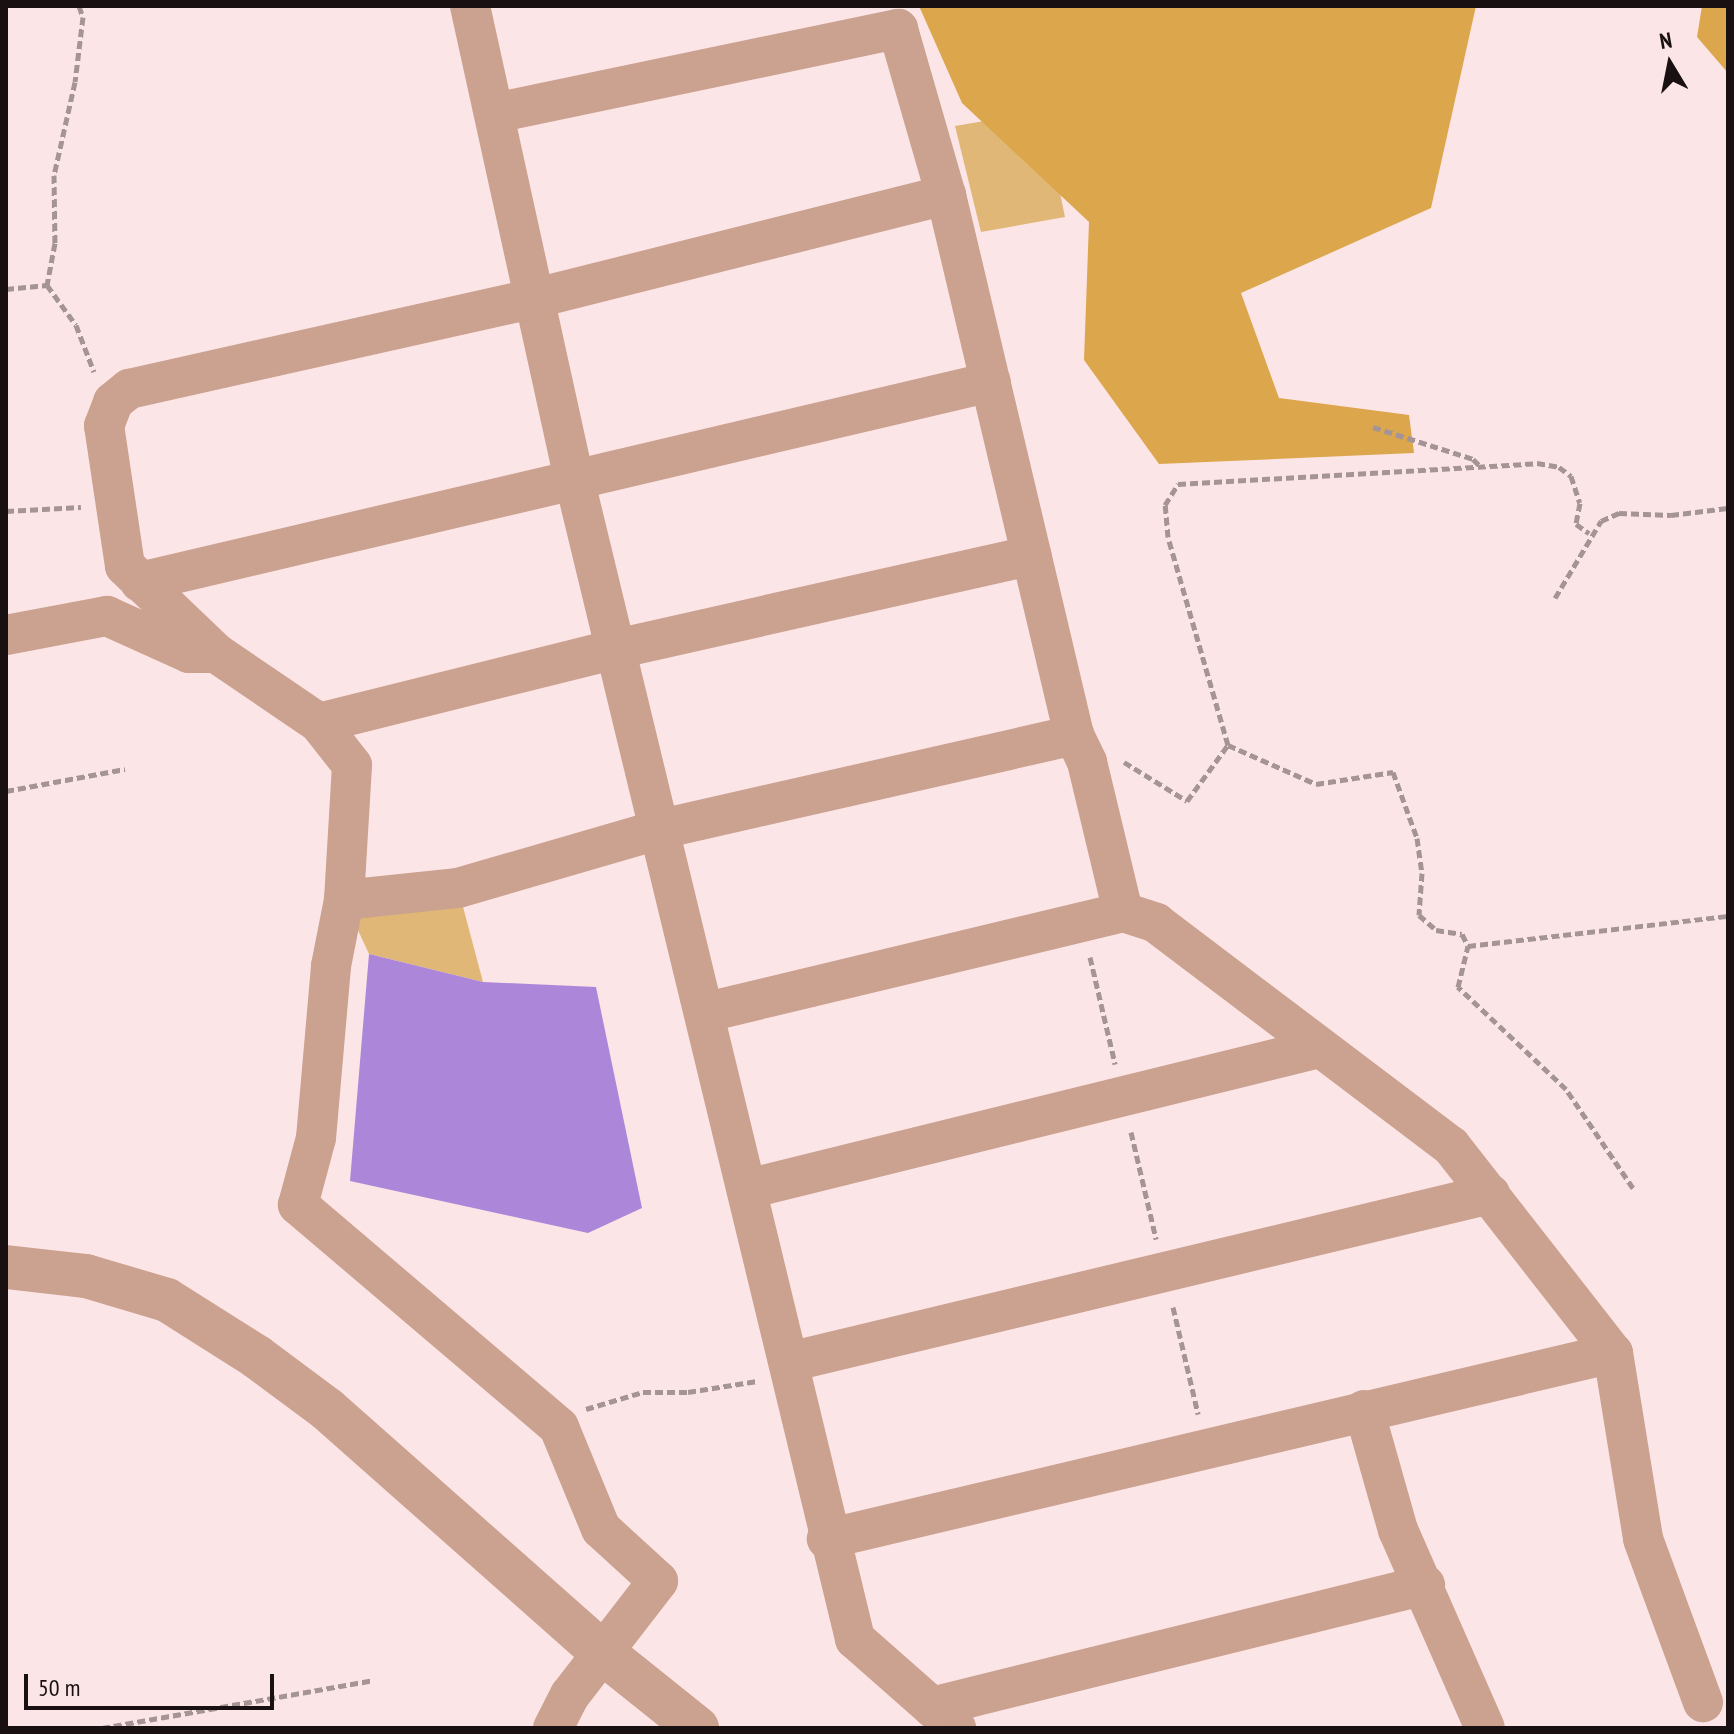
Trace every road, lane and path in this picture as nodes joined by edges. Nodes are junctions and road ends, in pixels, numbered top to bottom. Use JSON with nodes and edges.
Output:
{"nodes":[{"id":1,"x":79,"y":6,"type":"edge"},
{"id":2,"x":470,"y":6,"type":"edge"},
{"id":3,"x":495,"y":113,"type":"junction"},
{"id":4,"x":946,"y":195,"type":"junction"},
{"id":5,"x":47,"y":285,"type":"junction"},
{"id":6,"x":6,"y":289,"type":"edge"},
{"id":7,"x":536,"y":298,"type":"junction"},
{"id":8,"x":991,"y":382,"type":"junction"},
{"id":9,"x":113,"y":402,"type":"junction"},
{"id":10,"x":1373,"y":427,"type":"dead end"},
{"id":11,"x":1481,"y":466,"type":"junction"},
{"id":12,"x":574,"y":478,"type":"junction"},
{"id":13,"x":90,"y":507,"type":"dead end"},
{"id":14,"x":1728,"y":508,"type":"edge"},
{"id":15,"x":6,"y":511,"type":"edge"},
{"id":16,"x":1589,"y":533,"type":"junction"},
{"id":17,"x":1032,"y":555,"type":"junction"},
{"id":18,"x":140,"y":582,"type":"junction"},
{"id":19,"x":1555,"y":598,"type":"dead end"},
{"id":20,"x":6,"y":635,"type":"edge"},
{"id":21,"x":616,"y":649,"type":"junction"},
{"id":22,"x":216,"y":653,"type":"junction"},
{"id":23,"x":319,"y":723,"type":"junction"},
{"id":24,"x":1228,"y":745,"type":"junction"},
{"id":25,"x":1080,"y":748,"type":"junction"},
{"id":26,"x":125,"y":769,"type":"dead end"},
{"id":27,"x":6,"y":791,"type":"edge"},
{"id":28,"x":661,"y":829,"type":"junction"},
{"id":29,"x":344,"y":900,"type":"junction"},
{"id":30,"x":1123,"y":912,"type":"junction"},
{"id":31,"x":1728,"y":916,"type":"edge"},
{"id":32,"x":1082,"y":922,"type":"junction"},
{"id":33,"x":1468,"y":946,"type":"junction"},
{"id":34,"x":707,"y":1012,"type":"junction"},
{"id":35,"x":1319,"y":1048,"type":"junction"},
{"id":36,"x":1122,"y":1097,"type":"junction"},
{"id":37,"x":1633,"y":1188,"type":"dead end"},
{"id":38,"x":747,"y":1189,"type":"junction"},
{"id":39,"x":1490,"y":1194,"type":"junction"},
{"id":40,"x":6,"y":1267,"type":"edge"},
{"id":41,"x":1164,"y":1273,"type":"junction"},
{"id":42,"x":1613,"y":1353,"type":"junction"},
{"id":43,"x":791,"y":1368,"type":"junction"},
{"id":44,"x":1364,"y":1410,"type":"junction"},
{"id":45,"x":559,"y":1427,"type":"junction"},
{"id":46,"x":1207,"y":1450,"type":"junction"},
{"id":47,"x":827,"y":1539,"type":"junction"},
{"id":48,"x":1425,"y":1585,"type":"junction"},
{"id":49,"x":602,"y":1652,"type":"junction"},
{"id":50,"x":373,"y":1680,"type":"dead end"},
{"id":51,"x":1703,"y":1702,"type":"dead end"},
{"id":52,"x":944,"y":1718,"type":"edge"},
{"id":53,"x":102,"y":1728,"type":"edge"},
{"id":54,"x":553,"y":1728,"type":"edge"},
{"id":55,"x":697,"y":1728,"type":"edge"},
{"id":56,"x":1485,"y":1728,"type":"edge"}],
"edges":[{"from":1,"to":5,"type":"path"},
{"from":2,"to":3,"type":"street"},
{"from":3,"to":4,"type":"street"},
{"from":3,"to":7,"type":"street"},
{"from":4,"to":7,"type":"street"},
{"from":4,"to":8,"type":"street"},
{"from":5,"to":6,"type":"path"},
{"from":5,"to":9,"type":"path"},
{"from":7,"to":9,"type":"street"},
{"from":7,"to":12,"type":"street"},
{"from":8,"to":12,"type":"street"},
{"from":8,"to":17,"type":"street"},
{"from":9,"to":18,"type":"street"},
{"from":10,"to":11,"type":"path"},
{"from":11,"to":16,"type":"path"},
{"from":11,"to":24,"type":"path"},
{"from":12,"to":18,"type":"street"},
{"from":12,"to":21,"type":"street"},
{"from":13,"to":15,"type":"path"},
{"from":14,"to":16,"type":"path"},
{"from":16,"to":19,"type":"path"},
{"from":17,"to":21,"type":"street"},
{"from":17,"to":25,"type":"street"},
{"from":18,"to":22,"type":"street"},
{"from":20,"to":22,"type":"street"},
{"from":21,"to":23,"type":"street"},
{"from":21,"to":28,"type":"street"},
{"from":22,"to":23,"type":"street"},
{"from":23,"to":29,"type":"street"},
{"from":24,"to":25,"type":"path"},
{"from":24,"to":33,"type":"path"},
{"from":25,"to":28,"type":"street"},
{"from":25,"to":30,"type":"street"},
{"from":26,"to":27,"type":"path"},
{"from":28,"to":29,"type":"street"},
{"from":28,"to":34,"type":"street"},
{"from":29,"to":45,"type":"street"},
{"from":30,"to":32,"type":"street"},
{"from":30,"to":35,"type":"street"},
{"from":31,"to":33,"type":"path"},
{"from":32,"to":34,"type":"street"},
{"from":32,"to":36,"type":"path"},
{"from":33,"to":37,"type":"path"},
{"from":34,"to":38,"type":"street"},
{"from":35,"to":36,"type":"street"},
{"from":35,"to":39,"type":"street"},
{"from":36,"to":38,"type":"street"},
{"from":36,"to":41,"type":"path"},
{"from":38,"to":43,"type":"street"},
{"from":39,"to":41,"type":"street"},
{"from":39,"to":42,"type":"street"},
{"from":40,"to":49,"type":"street"},
{"from":41,"to":43,"type":"street"},
{"from":41,"to":46,"type":"path"},
{"from":42,"to":44,"type":"street"},
{"from":42,"to":51,"type":"street"},
{"from":43,"to":45,"type":"path"},
{"from":43,"to":47,"type":"street"},
{"from":44,"to":46,"type":"street"},
{"from":44,"to":48,"type":"street"},
{"from":45,"to":49,"type":"street"},
{"from":46,"to":47,"type":"street"},
{"from":47,"to":52,"type":"street"},
{"from":48,"to":52,"type":"street"},
{"from":48,"to":56,"type":"street"},
{"from":49,"to":54,"type":"street"},
{"from":49,"to":55,"type":"street"},
{"from":50,"to":53,"type":"path"}]}
